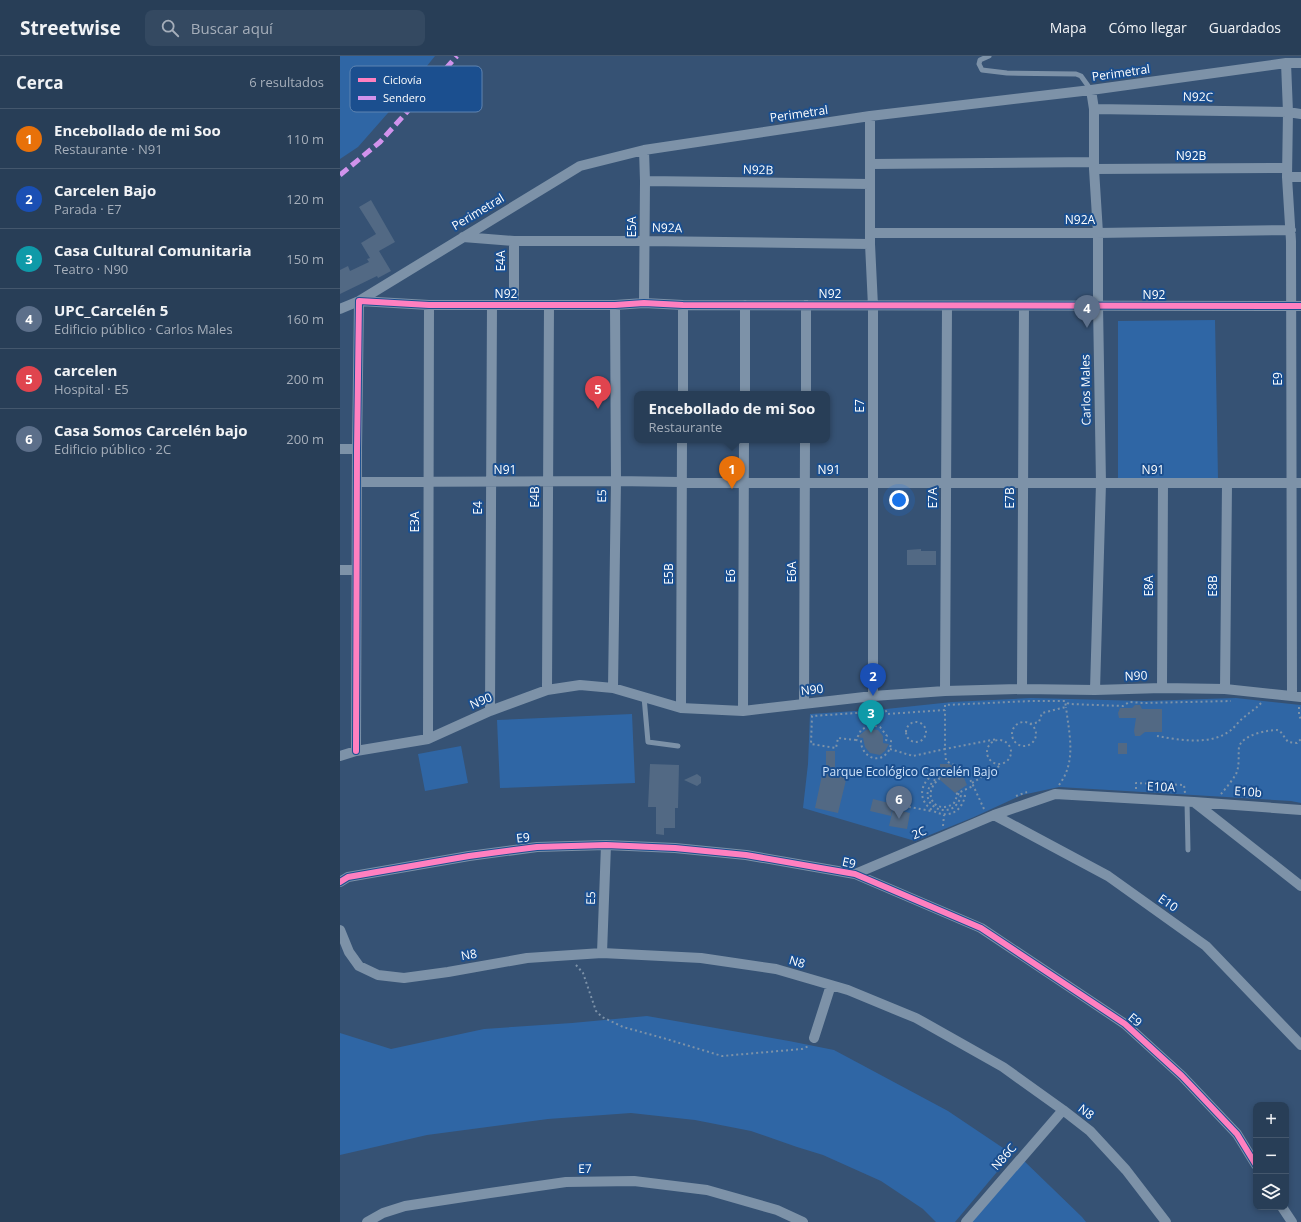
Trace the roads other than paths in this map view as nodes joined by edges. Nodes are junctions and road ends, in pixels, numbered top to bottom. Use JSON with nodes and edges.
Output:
{"nodes":[{"id":1,"x":989,"y":56,"type":"edge"},
{"id":2,"x":1286,"y":63,"type":"junction"},
{"id":3,"x":1301,"y":63,"type":"edge"},
{"id":4,"x":1091,"y":90,"type":"junction"},
{"id":5,"x":1094,"y":109,"type":"junction"},
{"id":6,"x":1288,"y":112,"type":"junction"},
{"id":7,"x":1301,"y":114,"type":"edge"},
{"id":8,"x":870,"y":116,"type":"junction"},
{"id":9,"x":644,"y":150,"type":"junction"},
{"id":10,"x":870,"y":164,"type":"junction"},
{"id":11,"x":1094,"y":165,"type":"junction"},
{"id":12,"x":1287,"y":173,"type":"junction"},
{"id":13,"x":1301,"y":177,"type":"edge"},
{"id":14,"x":645,"y":181,"type":"junction"},
{"id":15,"x":870,"y":184,"type":"junction"},
{"id":16,"x":1291,"y":230,"type":"junction"},
{"id":17,"x":870,"y":233,"type":"junction"},
{"id":18,"x":1098,"y":233,"type":"junction"},
{"id":19,"x":463,"y":237,"type":"junction"},
{"id":20,"x":514,"y":241,"type":"junction"},
{"id":21,"x":645,"y":241,"type":"junction"},
{"id":22,"x":1296,"y":241,"type":"edge"},
{"id":23,"x":870,"y":244,"type":"junction"},
{"id":24,"x":359,"y":301,"type":"junction"},
{"id":25,"x":644,"y":303,"type":"junction"},
{"id":26,"x":429,"y":305,"type":"junction"},
{"id":27,"x":492,"y":305,"type":"junction"},
{"id":28,"x":514,"y":305,"type":"junction"},
{"id":29,"x":548,"y":305,"type":"junction"},
{"id":30,"x":615,"y":305,"type":"junction"},
{"id":31,"x":683,"y":305,"type":"junction"},
{"id":32,"x":745,"y":305,"type":"junction"},
{"id":33,"x":806,"y":305,"type":"junction"},
{"id":34,"x":873,"y":306,"type":"junction"},
{"id":35,"x":947,"y":306,"type":"junction"},
{"id":36,"x":1024,"y":306,"type":"junction"},
{"id":37,"x":1098,"y":306,"type":"junction"},
{"id":38,"x":1296,"y":306,"type":"edge"},
{"id":39,"x":340,"y":309,"type":"edge"},
{"id":40,"x":682,"y":391,"type":"edge"},
{"id":41,"x":745,"y":391,"type":"edge"},
{"id":42,"x":806,"y":391,"type":"edge"},
{"id":43,"x":682,"y":443,"type":"edge"},
{"id":44,"x":744,"y":443,"type":"edge"},
{"id":45,"x":806,"y":443,"type":"edge"},
{"id":46,"x":340,"y":449,"type":"edge"},
{"id":47,"x":357,"y":449,"type":"junction"},
{"id":48,"x":616,"y":481,"type":"junction"},
{"id":49,"x":358,"y":482,"type":"junction"},
{"id":50,"x":429,"y":483,"type":"junction"},
{"id":51,"x":491,"y":483,"type":"junction"},
{"id":52,"x":548,"y":483,"type":"junction"},
{"id":53,"x":682,"y":483,"type":"junction"},
{"id":54,"x":744,"y":483,"type":"junction"},
{"id":55,"x":805,"y":483,"type":"junction"},
{"id":56,"x":873,"y":483,"type":"junction"},
{"id":57,"x":946,"y":483,"type":"junction"},
{"id":58,"x":1023,"y":483,"type":"junction"},
{"id":59,"x":1101,"y":483,"type":"junction"},
{"id":60,"x":1163,"y":483,"type":"junction"},
{"id":61,"x":1296,"y":483,"type":"edge"},
{"id":62,"x":1227,"y":484,"type":"junction"},
{"id":63,"x":340,"y":570,"type":"edge"},
{"id":64,"x":356,"y":570,"type":"junction"},
{"id":65,"x":613,"y":688,"type":"junction"},
{"id":66,"x":1162,"y":688,"type":"junction"},
{"id":67,"x":1022,"y":689,"type":"junction"},
{"id":68,"x":1225,"y":689,"type":"junction"},
{"id":69,"x":547,"y":690,"type":"junction"},
{"id":70,"x":1095,"y":690,"type":"junction"},
{"id":71,"x":945,"y":691,"type":"junction"},
{"id":72,"x":873,"y":696,"type":"junction"},
{"id":73,"x":1296,"y":696,"type":"edge"},
{"id":74,"x":644,"y":697,"type":"junction"},
{"id":75,"x":804,"y":704,"type":"junction"},
{"id":76,"x":681,"y":708,"type":"junction"},
{"id":77,"x":490,"y":710,"type":"junction"},
{"id":78,"x":743,"y":711,"type":"junction"},
{"id":79,"x":428,"y":739,"type":"junction"},
{"id":80,"x":678,"y":746,"type":"dead end"},
{"id":81,"x":356,"y":751,"type":"junction"},
{"id":82,"x":340,"y":756,"type":"edge"},
{"id":83,"x":1190,"y":801,"type":"junction"},
{"id":84,"x":1301,"y":810,"type":"edge"},
{"id":85,"x":994,"y":815,"type":"junction"},
{"id":86,"x":606,"y":845,"type":"junction"},
{"id":87,"x":1188,"y":850,"type":"dead end"},
{"id":88,"x":855,"y":874,"type":"junction"},
{"id":89,"x":340,"y":882,"type":"edge"},
{"id":90,"x":1301,"y":886,"type":"edge"},
{"id":91,"x":340,"y":930,"type":"edge"},
{"id":92,"x":602,"y":953,"type":"junction"},
{"id":93,"x":831,"y":985,"type":"junction"},
{"id":94,"x":814,"y":1038,"type":"road end"},
{"id":95,"x":1301,"y":1045,"type":"edge"},
{"id":96,"x":1063,"y":1110,"type":"junction"},
{"id":97,"x":1253,"y":1160,"type":"edge"},
{"id":98,"x":1284,"y":1210,"type":"edge"},
{"id":99,"x":367,"y":1222,"type":"edge"},
{"id":100,"x":803,"y":1222,"type":"edge"},
{"id":101,"x":966,"y":1222,"type":"edge"},
{"id":102,"x":1166,"y":1222,"type":"edge"},
{"id":103,"x":1292,"y":1222,"type":"edge"}],
"edges":[{"from":1,"to":4,"type":"lane"},
{"from":2,"to":3,"type":"street","name":"Perimetral"},
{"from":2,"to":4,"type":"street","name":"Perimetral"},
{"from":2,"to":6,"type":"street","name":"E9"},
{"from":4,"to":5,"type":"street","name":"Carlos Males"},
{"from":4,"to":8,"type":"street","name":"Perimetral"},
{"from":5,"to":6,"type":"street","name":"N92C"},
{"from":5,"to":11,"type":"street","name":"Carlos Males"},
{"from":6,"to":7,"type":"street","name":"N92C"},
{"from":6,"to":12,"type":"street","name":"E9"},
{"from":8,"to":9,"type":"street","name":"Perimetral"},
{"from":8,"to":10,"type":"street","name":"E7"},
{"from":9,"to":14,"type":"street","name":"E5A"},
{"from":9,"to":19,"type":"street","name":"Perimetral"},
{"from":10,"to":11,"type":"street","name":"N92B"},
{"from":10,"to":15,"type":"street","name":"E7"},
{"from":11,"to":12,"type":"street","name":"N92B"},
{"from":11,"to":18,"type":"street","name":"Carlos Males"},
{"from":12,"to":13,"type":"street","name":"N92B"},
{"from":12,"to":16,"type":"street","name":"E9"},
{"from":14,"to":15,"type":"street","name":"N92B"},
{"from":14,"to":21,"type":"street","name":"E5A"},
{"from":15,"to":17,"type":"street","name":"E7"},
{"from":16,"to":18,"type":"street","name":"N92A"},
{"from":16,"to":22,"type":"street","name":"E9"},
{"from":17,"to":18,"type":"street","name":"N92A"},
{"from":17,"to":23,"type":"street","name":"E7"},
{"from":18,"to":37,"type":"street","name":"Carlos Males"},
{"from":19,"to":20,"type":"street","name":"N92A"},
{"from":19,"to":24,"type":"street","name":"Perimetral"},
{"from":20,"to":21,"type":"street","name":"N92A"},
{"from":20,"to":28,"type":"street","name":"E4A"},
{"from":21,"to":23,"type":"street","name":"N92A"},
{"from":21,"to":25,"type":"street","name":"E5A"},
{"from":22,"to":38,"type":"street","name":"E9"},
{"from":23,"to":34,"type":"street","name":"E7"},
{"from":24,"to":26,"type":"street","name":"N92"},
{"from":24,"to":39,"type":"street","name":"Perimetral"},
{"from":24,"to":47,"type":"street"},
{"from":25,"to":30,"type":"street","name":"N92"},
{"from":25,"to":31,"type":"street","name":"N92"},
{"from":26,"to":27,"type":"street","name":"N92"},
{"from":26,"to":50,"type":"street","name":"E3A"},
{"from":27,"to":28,"type":"street","name":"N92"},
{"from":27,"to":51,"type":"street","name":"E4"},
{"from":28,"to":29,"type":"street","name":"N92"},
{"from":29,"to":30,"type":"street","name":"N92"},
{"from":29,"to":52,"type":"street","name":"E4B"},
{"from":30,"to":48,"type":"street","name":"E5"},
{"from":31,"to":32,"type":"street","name":"N92"},
{"from":31,"to":40,"type":"street"},
{"from":32,"to":33,"type":"street","name":"N92"},
{"from":32,"to":41,"type":"street"},
{"from":33,"to":34,"type":"street","name":"N92"},
{"from":33,"to":42,"type":"street"},
{"from":34,"to":35,"type":"street","name":"N92"},
{"from":34,"to":56,"type":"street","name":"E7"},
{"from":35,"to":36,"type":"street","name":"N92"},
{"from":35,"to":57,"type":"street","name":"E7A"},
{"from":36,"to":37,"type":"street","name":"N92"},
{"from":36,"to":58,"type":"street","name":"E7B"},
{"from":37,"to":38,"type":"street","name":"N92"},
{"from":37,"to":59,"type":"street","name":"Carlos Males"},
{"from":38,"to":61,"type":"street","name":"E9"},
{"from":43,"to":53,"type":"street","name":"E5B"},
{"from":44,"to":54,"type":"street","name":"E6"},
{"from":45,"to":55,"type":"street","name":"E6A"},
{"from":46,"to":47,"type":"street"},
{"from":47,"to":49,"type":"street"},
{"from":48,"to":52,"type":"street","name":"N91"},
{"from":48,"to":53,"type":"street","name":"N91"},
{"from":48,"to":65,"type":"street","name":"E5"},
{"from":49,"to":50,"type":"street","name":"N91"},
{"from":49,"to":64,"type":"street"},
{"from":50,"to":51,"type":"street","name":"N91"},
{"from":50,"to":79,"type":"street","name":"E3A"},
{"from":51,"to":52,"type":"street","name":"N91"},
{"from":51,"to":77,"type":"street","name":"E4"},
{"from":52,"to":69,"type":"street","name":"E4B"},
{"from":53,"to":54,"type":"street","name":"N91"},
{"from":53,"to":76,"type":"street","name":"E5B"},
{"from":54,"to":55,"type":"street","name":"N91"},
{"from":54,"to":78,"type":"street","name":"E6"},
{"from":55,"to":56,"type":"street","name":"N91"},
{"from":55,"to":75,"type":"street","name":"E6A"},
{"from":56,"to":57,"type":"street","name":"N91"},
{"from":56,"to":72,"type":"street","name":"E7"},
{"from":57,"to":58,"type":"street","name":"N91"},
{"from":57,"to":71,"type":"street","name":"E7A"},
{"from":58,"to":59,"type":"street","name":"N91"},
{"from":58,"to":67,"type":"street","name":"E7B"},
{"from":59,"to":60,"type":"street","name":"N91"},
{"from":59,"to":70,"type":"street","name":"Carlos Males"},
{"from":60,"to":62,"type":"street","name":"N91"},
{"from":60,"to":66,"type":"street","name":"E8A"},
{"from":61,"to":62,"type":"street","name":"N91"},
{"from":61,"to":73,"type":"street","name":"E9"},
{"from":62,"to":68,"type":"street","name":"E8B"},
{"from":63,"to":64,"type":"street"},
{"from":64,"to":81,"type":"street"},
{"from":65,"to":69,"type":"street","name":"N90"},
{"from":65,"to":74,"type":"street","name":"N90"},
{"from":66,"to":68,"type":"street","name":"N90"},
{"from":66,"to":70,"type":"street","name":"N90"},
{"from":67,"to":70,"type":"street","name":"N90"},
{"from":67,"to":71,"type":"street","name":"N90"},
{"from":68,"to":73,"type":"street","name":"N90"},
{"from":69,"to":77,"type":"street","name":"N90"},
{"from":71,"to":72,"type":"street","name":"N90"},
{"from":72,"to":75,"type":"street","name":"N90"},
{"from":74,"to":76,"type":"street","name":"N90"},
{"from":74,"to":80,"type":"lane"},
{"from":75,"to":78,"type":"street","name":"N90"},
{"from":76,"to":78,"type":"street","name":"N90"},
{"from":77,"to":79,"type":"street","name":"N90"},
{"from":79,"to":81,"type":"street","name":"N90"},
{"from":81,"to":82,"type":"street","name":"N90"},
{"from":83,"to":84,"type":"street","name":"E10b"},
{"from":83,"to":85,"type":"street","name":"E10A"},
{"from":83,"to":87,"type":"lane"},
{"from":83,"to":90,"type":"street"},
{"from":85,"to":88,"type":"street","name":"2C"},
{"from":85,"to":95,"type":"street","name":"E10"},
{"from":86,"to":88,"type":"street","name":"E9"},
{"from":86,"to":89,"type":"street","name":"E9"},
{"from":86,"to":92,"type":"street","name":"E5"},
{"from":88,"to":97,"type":"street","name":"E9"},
{"from":91,"to":92,"type":"street","name":"N8"},
{"from":92,"to":93,"type":"street","name":"N8"},
{"from":93,"to":94,"type":"street"},
{"from":93,"to":96,"type":"street","name":"N8"},
{"from":96,"to":101,"type":"street","name":"N86C"},
{"from":96,"to":102,"type":"street","name":"N8"},
{"from":98,"to":103,"type":"street"},
{"from":99,"to":100,"type":"street","name":"E7"}]}
